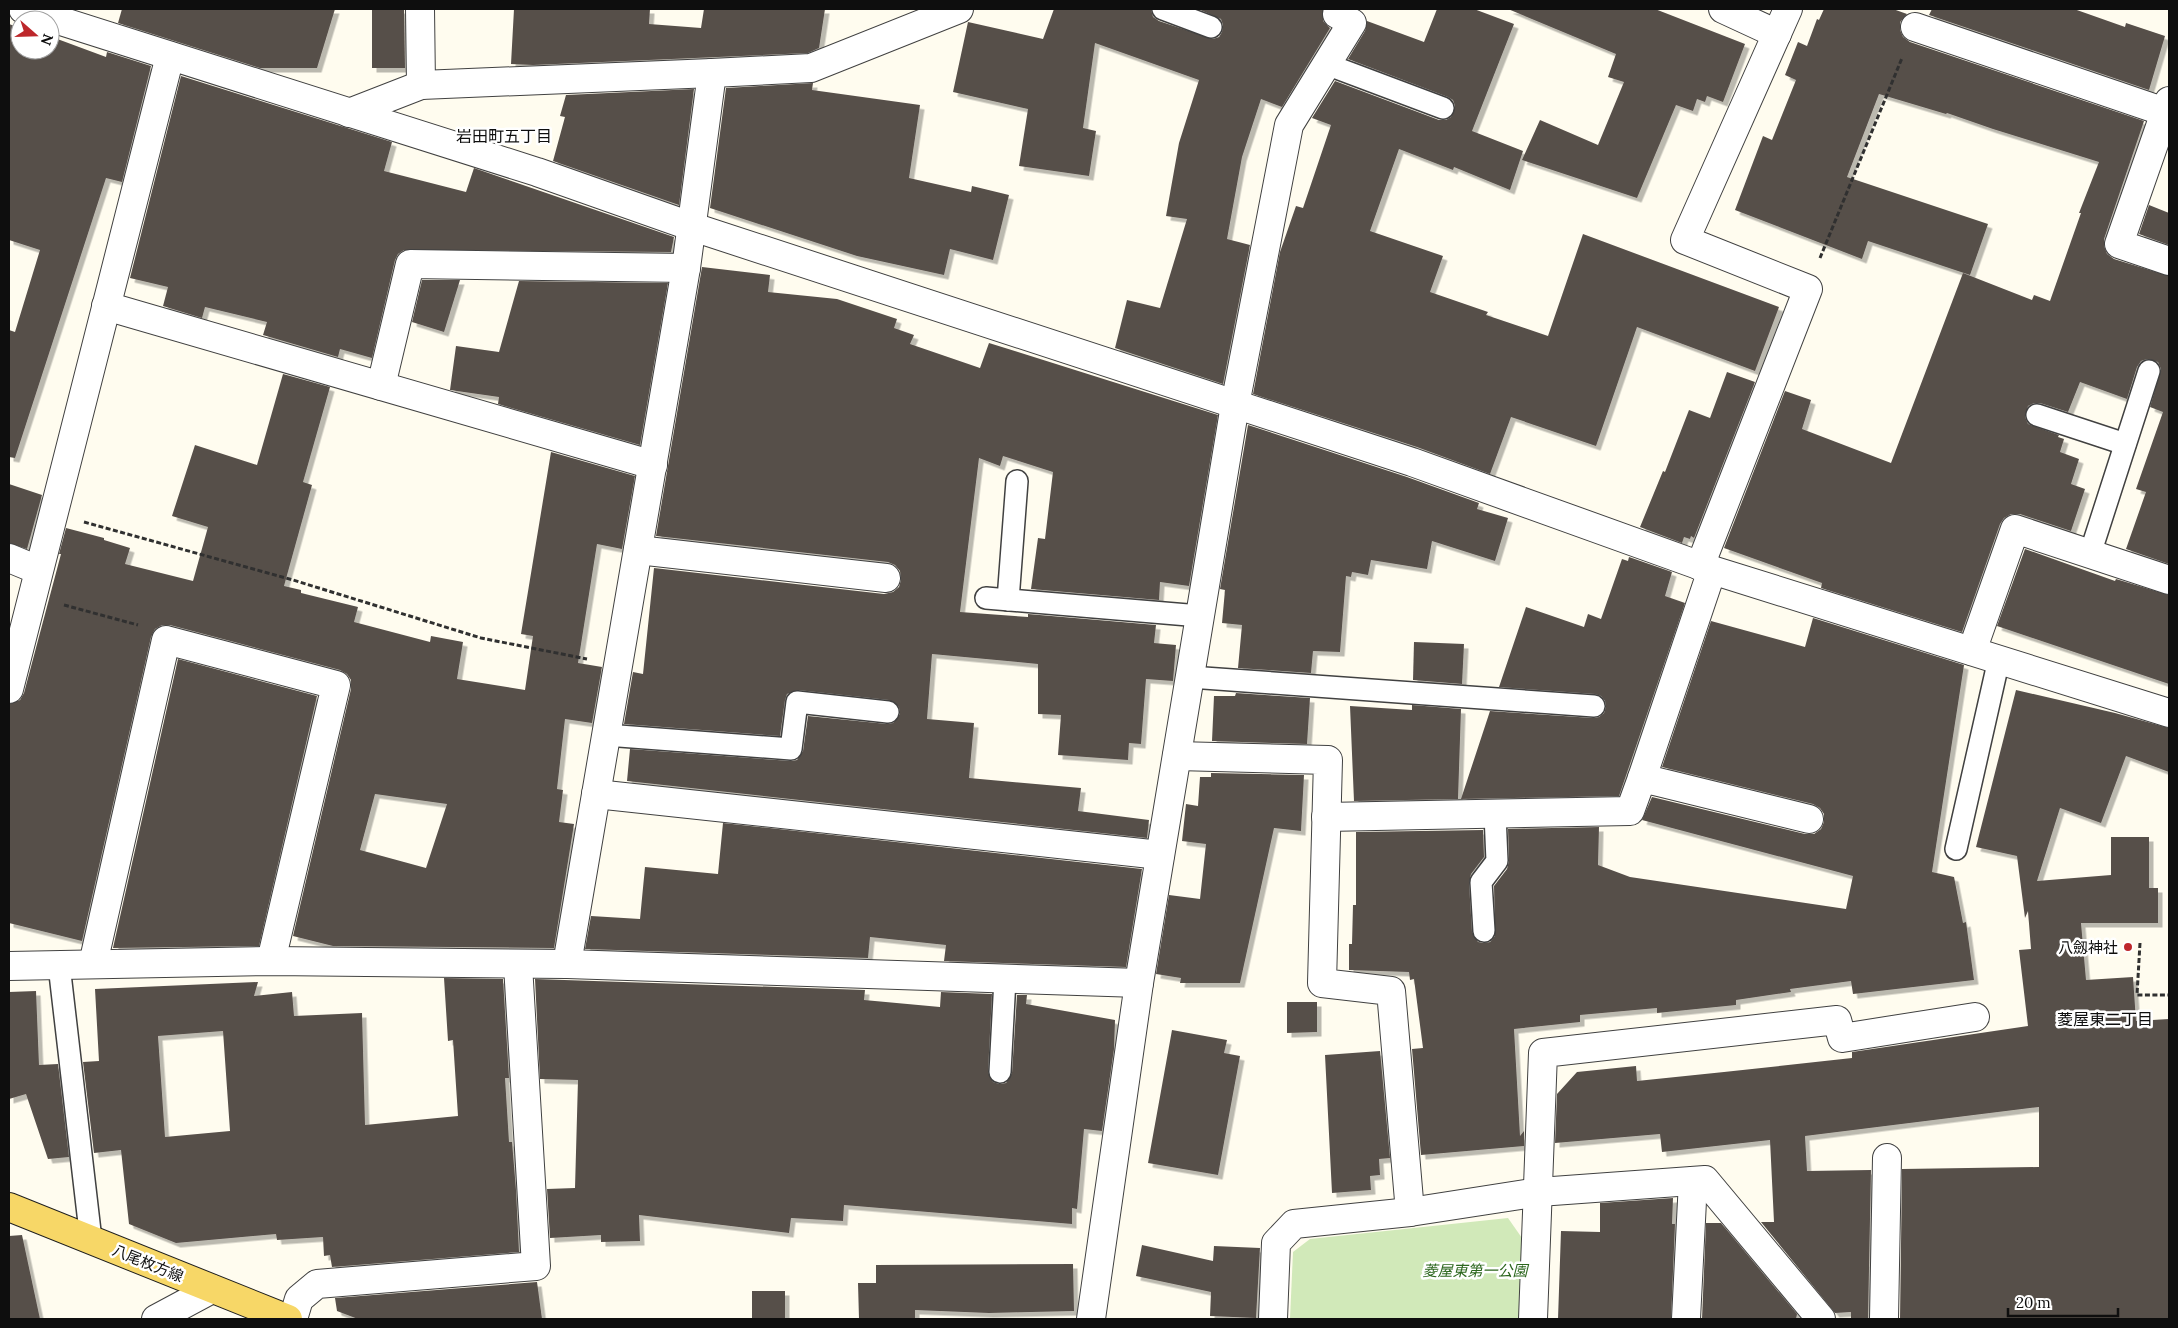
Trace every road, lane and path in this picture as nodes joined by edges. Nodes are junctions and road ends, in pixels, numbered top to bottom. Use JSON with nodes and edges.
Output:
{"nodes":[{"id":1,"x":23,"y":9,"type":"edge"},
{"id":2,"x":420,"y":9,"type":"edge"},
{"id":3,"x":959,"y":9,"type":"edge"},
{"id":4,"x":1163,"y":9,"type":"edge"},
{"id":5,"x":1340,"y":9,"type":"edge"},
{"id":6,"x":1723,"y":9,"type":"edge"},
{"id":7,"x":1788,"y":9,"type":"edge"},
{"id":8,"x":1211,"y":27,"type":"dead end"},
{"id":9,"x":1915,"y":27,"type":"joint"},
{"id":10,"x":1777,"y":34,"type":"junction"},
{"id":11,"x":170,"y":56,"type":"junction"},
{"id":12,"x":1326,"y":64,"type":"junction"},
{"id":13,"x":712,"y":73,"type":"junction"},
{"id":14,"x":420,"y":85,"type":"junction"},
{"id":15,"x":2167,"y":106,"type":"edge"},
{"id":16,"x":1443,"y":108,"type":"dead end"},
{"id":17,"x":349,"y":113,"type":"junction"},
{"id":18,"x":693,"y":227,"type":"junction"},
{"id":19,"x":2169,"y":261,"type":"edge"},
{"id":20,"x":686,"y":268,"type":"junction"},
{"id":21,"x":1808,"y":289,"type":"junction"},
{"id":22,"x":106,"y":306,"type":"junction"},
{"id":23,"x":2149,"y":371,"type":"dead end"},
{"id":24,"x":381,"y":386,"type":"junction"},
{"id":25,"x":1235,"y":406,"type":"junction"},
{"id":26,"x":2037,"y":415,"type":"dead end"},
{"id":27,"x":2125,"y":444,"type":"junction"},
{"id":28,"x":653,"y":465,"type":"junction"},
{"id":29,"x":1017,"y":481,"type":"dead end"},
{"id":30,"x":52,"y":513,"type":"junction"},
{"id":31,"x":638,"y":550,"type":"junction"},
{"id":32,"x":2090,"y":554,"type":"junction"},
{"id":33,"x":9,"y":558,"type":"edge"},
{"id":34,"x":1706,"y":568,"type":"junction"},
{"id":35,"x":38,"y":570,"type":"junction"},
{"id":36,"x":886,"y":578,"type":"dead end"},
{"id":37,"x":2169,"y":580,"type":"edge"},
{"id":38,"x":32,"y":597,"type":"junction"},
{"id":39,"x":986,"y":598,"type":"dead end"},
{"id":40,"x":1008,"y":600,"type":"junction"},
{"id":41,"x":1200,"y":616,"type":"junction"},
{"id":42,"x":166,"y":640,"type":"junction"},
{"id":43,"x":1972,"y":651,"type":"junction"},
{"id":44,"x":1999,"y":659,"type":"junction"},
{"id":45,"x":618,"y":666,"type":"junction"},
{"id":46,"x":1190,"y":677,"type":"junction"},
{"id":47,"x":9,"y":689,"type":"edge"},
{"id":48,"x":1594,"y":706,"type":"dead end"},
{"id":49,"x":888,"y":712,"type":"dead end"},
{"id":50,"x":2169,"y":712,"type":"edge"},
{"id":51,"x":606,"y":735,"type":"junction"},
{"id":52,"x":1177,"y":756,"type":"junction"},
{"id":53,"x":1642,"y":778,"type":"junction"},
{"id":54,"x":596,"y":794,"type":"junction"},
{"id":55,"x":1495,"y":814,"type":"junction"},
{"id":56,"x":1326,"y":817,"type":"junction"},
{"id":57,"x":1809,"y":819,"type":"dead end"},
{"id":58,"x":1956,"y":849,"type":"dead end"},
{"id":59,"x":1160,"y":854,"type":"junction"},
{"id":60,"x":1484,"y":931,"type":"dead end"},
{"id":61,"x":2140,"y":944,"type":"dead end"},
{"id":62,"x":271,"y":961,"type":"junction"},
{"id":63,"x":93,"y":964,"type":"junction"},
{"id":64,"x":567,"y":964,"type":"junction"},
{"id":65,"x":58,"y":965,"type":"junction"},
{"id":66,"x":518,"y":965,"type":"junction"},
{"id":67,"x":9,"y":966,"type":"edge"},
{"id":68,"x":1005,"y":979,"type":"junction"},
{"id":69,"x":1139,"y":984,"type":"junction"},
{"id":70,"x":2169,"y":994,"type":"edge"},
{"id":71,"x":1976,"y":1016,"type":"dead end"},
{"id":72,"x":1000,"y":1072,"type":"dead end"},
{"id":73,"x":1887,"y":1158,"type":"dead end"},
{"id":74,"x":1693,"y":1181,"type":"junction"},
{"id":75,"x":1539,"y":1192,"type":"junction"},
{"id":76,"x":9,"y":1207,"type":"edge"},
{"id":77,"x":1410,"y":1212,"type":"junction"},
{"id":78,"x":91,"y":1240,"type":"junction"},
{"id":79,"x":212,"y":1289,"type":"junction"},
{"id":80,"x":156,"y":1319,"type":"edge"},
{"id":81,"x":288,"y":1319,"type":"edge"},
{"id":82,"x":293,"y":1319,"type":"edge"},
{"id":83,"x":1091,"y":1319,"type":"edge"},
{"id":84,"x":1273,"y":1319,"type":"edge"},
{"id":85,"x":1533,"y":1319,"type":"edge"},
{"id":86,"x":1686,"y":1319,"type":"edge"},
{"id":87,"x":1821,"y":1319,"type":"edge"},
{"id":88,"x":1884,"y":1319,"type":"edge"}],
"edges":[{"from":1,"to":11,"type":"street"},
{"from":2,"to":14,"type":"street"},
{"from":3,"to":13,"type":"street"},
{"from":4,"to":8,"type":"lane"},
{"from":5,"to":12,"type":"street"},
{"from":6,"to":10,"type":"street"},
{"from":7,"to":10,"type":"street"},
{"from":9,"to":15,"type":"street"},
{"from":9,"to":21,"type":"path"},
{"from":10,"to":21,"type":"street"},
{"from":11,"to":17,"type":"street"},
{"from":11,"to":22,"type":"street"},
{"from":12,"to":16,"type":"lane"},
{"from":12,"to":25,"type":"street"},
{"from":13,"to":14,"type":"street"},
{"from":13,"to":18,"type":"street"},
{"from":14,"to":17,"type":"street"},
{"from":15,"to":19,"type":"street"},
{"from":17,"to":18,"type":"street"},
{"from":18,"to":20,"type":"street"},
{"from":18,"to":25,"type":"street"},
{"from":20,"to":24,"type":"street"},
{"from":20,"to":28,"type":"street"},
{"from":21,"to":34,"type":"street"},
{"from":22,"to":24,"type":"street"},
{"from":22,"to":30,"type":"street"},
{"from":23,"to":27,"type":"lane"},
{"from":24,"to":28,"type":"street"},
{"from":25,"to":34,"type":"street"},
{"from":25,"to":41,"type":"street"},
{"from":26,"to":27,"type":"lane"},
{"from":27,"to":32,"type":"lane"},
{"from":28,"to":31,"type":"street"},
{"from":29,"to":40,"type":"lane"},
{"from":30,"to":35,"type":"street"},
{"from":30,"to":45,"type":"path"},
{"from":31,"to":36,"type":"street"},
{"from":31,"to":45,"type":"street"},
{"from":32,"to":37,"type":"street"},
{"from":32,"to":43,"type":"street"},
{"from":33,"to":35,"type":"street"},
{"from":34,"to":43,"type":"street"},
{"from":34,"to":53,"type":"street"},
{"from":35,"to":38,"type":"street"},
{"from":38,"to":42,"type":"path"},
{"from":38,"to":47,"type":"street"},
{"from":39,"to":40,"type":"lane"},
{"from":40,"to":41,"type":"lane"},
{"from":41,"to":46,"type":"street"},
{"from":42,"to":62,"type":"street"},
{"from":42,"to":63,"type":"street"},
{"from":43,"to":44,"type":"street"},
{"from":44,"to":50,"type":"street"},
{"from":44,"to":58,"type":"lane"},
{"from":45,"to":51,"type":"street"},
{"from":46,"to":48,"type":"lane"},
{"from":46,"to":52,"type":"street"},
{"from":49,"to":51,"type":"lane"},
{"from":51,"to":54,"type":"street"},
{"from":52,"to":56,"type":"street"},
{"from":52,"to":59,"type":"street"},
{"from":53,"to":55,"type":"street"},
{"from":53,"to":57,"type":"street"},
{"from":54,"to":59,"type":"street"},
{"from":54,"to":64,"type":"street"},
{"from":55,"to":56,"type":"street"},
{"from":55,"to":60,"type":"lane"},
{"from":56,"to":77,"type":"street"},
{"from":59,"to":69,"type":"street"},
{"from":61,"to":70,"type":"path"},
{"from":62,"to":63,"type":"street"},
{"from":62,"to":66,"type":"street"},
{"from":63,"to":65,"type":"street"},
{"from":64,"to":66,"type":"street"},
{"from":64,"to":68,"type":"street"},
{"from":65,"to":67,"type":"street"},
{"from":65,"to":78,"type":"lane"},
{"from":66,"to":82,"type":"street"},
{"from":68,"to":69,"type":"street"},
{"from":68,"to":72,"type":"lane"},
{"from":69,"to":83,"type":"street"},
{"from":71,"to":75,"type":"street"},
{"from":73,"to":88,"type":"street"},
{"from":74,"to":75,"type":"street"},
{"from":74,"to":86,"type":"street"},
{"from":74,"to":87,"type":"street"},
{"from":75,"to":77,"type":"street"},
{"from":75,"to":85,"type":"street"},
{"from":76,"to":78,"type":"main road","name":"八尾枚方線"},
{"from":77,"to":84,"type":"street"},
{"from":78,"to":79,"type":"main road","name":"八尾枚方線"},
{"from":79,"to":80,"type":"street"},
{"from":79,"to":81,"type":"main road","name":"八尾枚方線"}]}
